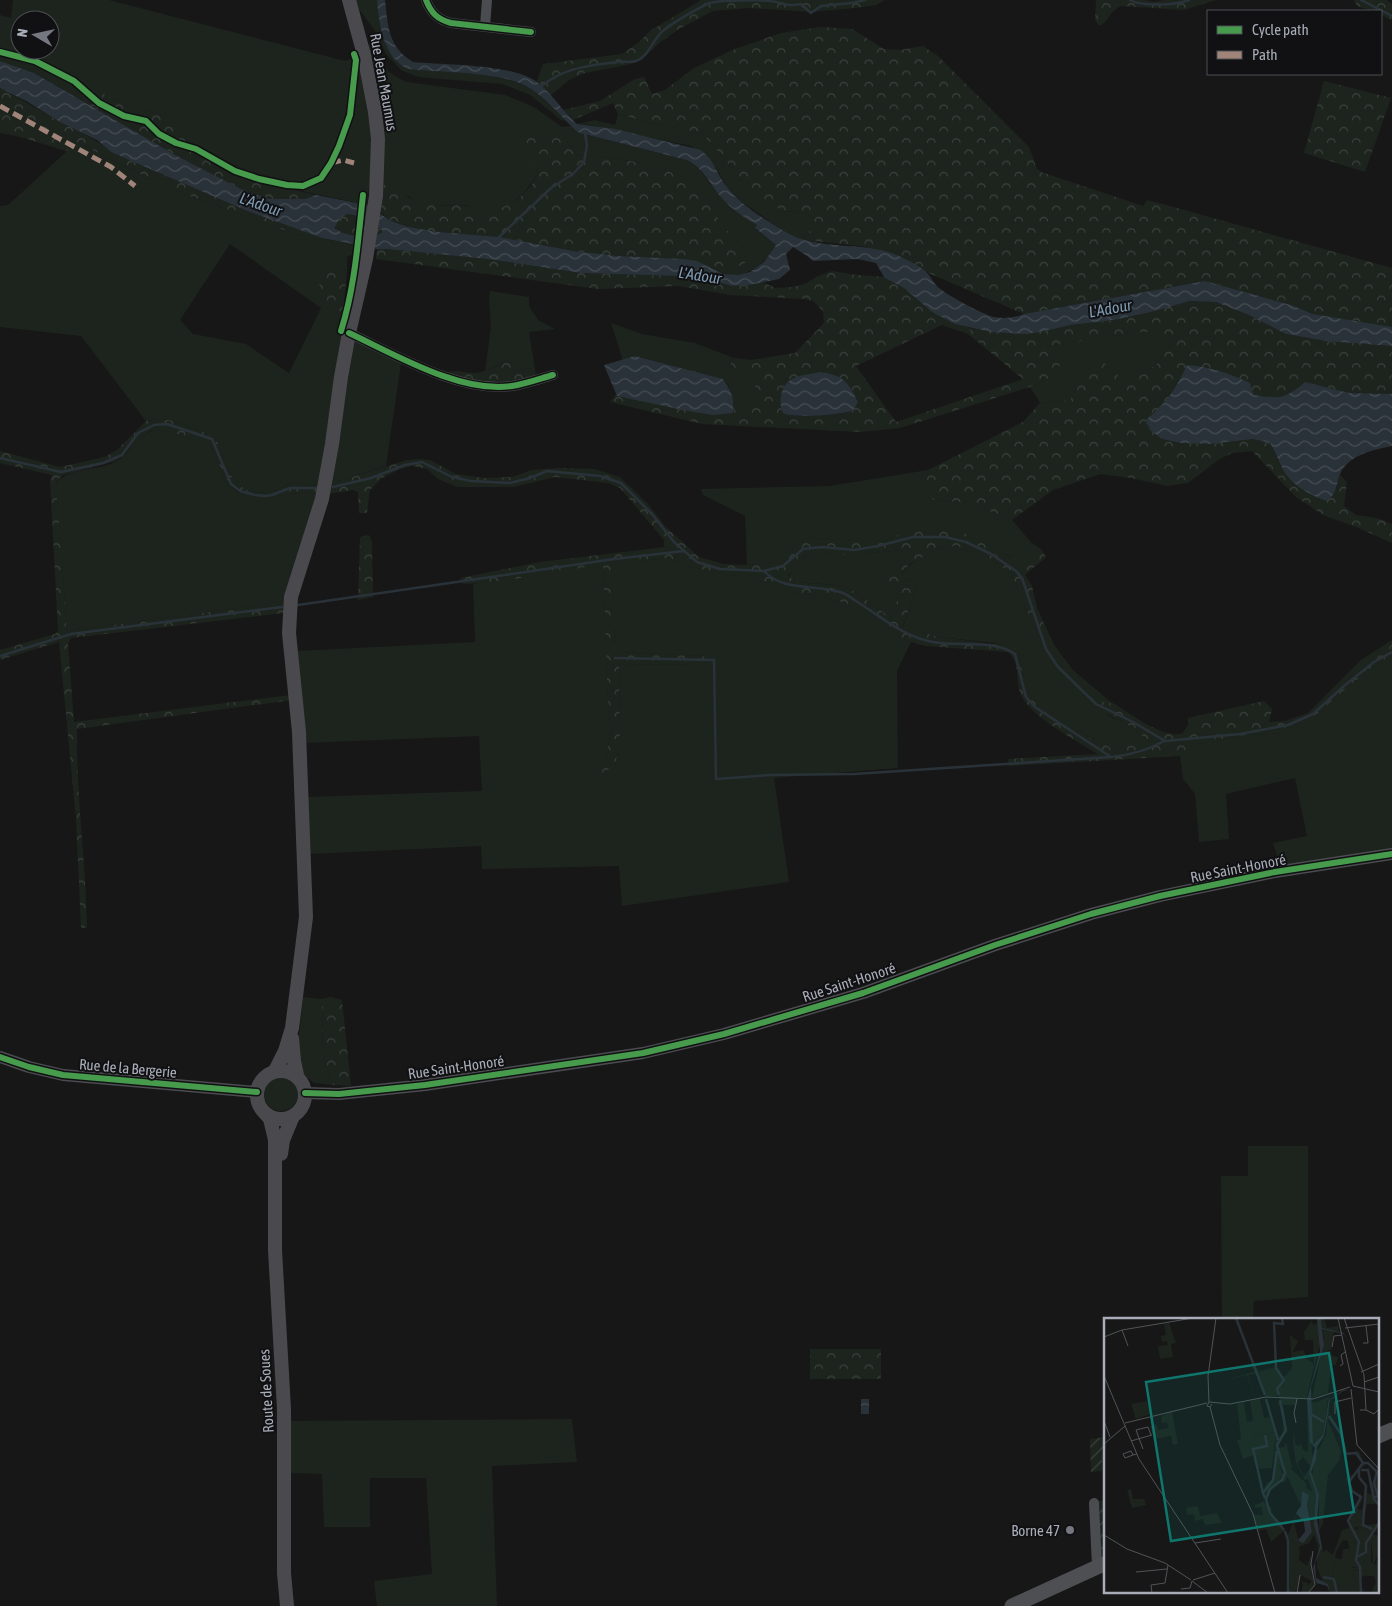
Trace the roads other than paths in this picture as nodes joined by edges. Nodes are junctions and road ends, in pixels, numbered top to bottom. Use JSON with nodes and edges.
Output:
{"nodes":[{"id":1,"x":349,"y":0,"type":"edge"},
{"id":2,"x":426,"y":0,"type":"edge"},
{"id":3,"x":488,"y":0,"type":"edge"},
{"id":4,"x":484,"y":26,"type":"junction"},
{"id":5,"x":530,"y":32,"type":"dead end"},
{"id":6,"x":349,"y":333,"type":"junction"},
{"id":7,"x":553,"y":375,"type":"dead end"},
{"id":8,"x":1392,"y":854,"type":"edge"},
{"id":9,"x":292,"y":1028,"type":"junction"},
{"id":10,"x":0,"y":1057,"type":"edge"},
{"id":11,"x":275,"y":1071,"type":"junction"},
{"id":12,"x":297,"y":1075,"type":"junction"},
{"id":13,"x":257,"y":1092,"type":"junction"},
{"id":14,"x":305,"y":1093,"type":"junction"},
{"id":15,"x":264,"y":1112,"type":"junction"},
{"id":16,"x":293,"y":1116,"type":"junction"},
{"id":17,"x":276,"y":1174,"type":"junction"},
{"id":18,"x":1392,"y":1430,"type":"edge"},
{"id":19,"x":1380,"y":1435,"type":"edge"},
{"id":20,"x":1094,"y":1503,"type":"dead end"},
{"id":21,"x":1102,"y":1564,"type":"edge"},
{"id":22,"x":287,"y":1606,"type":"edge"},
{"id":23,"x":1012,"y":1606,"type":"edge"}],
"edges":[{"from":1,"to":6,"type":"main road","name":"Rue Jean Maumus"},
{"from":2,"to":4,"type":"street"},
{"from":3,"to":4,"type":"street"},
{"from":4,"to":5,"type":"street"},
{"from":6,"to":7,"type":"street"},
{"from":6,"to":9,"type":"main road","name":"Rue Jean Maumus"},
{"from":8,"to":14,"type":"street","name":"Rue Saint-Honoré"},
{"from":9,"to":11,"type":"main road"},
{"from":9,"to":12,"type":"main road"},
{"from":10,"to":13,"type":"street","name":"Rue de la Bergerie"},
{"from":11,"to":12,"type":"main road"},
{"from":11,"to":13,"type":"main road"},
{"from":12,"to":14,"type":"main road"},
{"from":13,"to":15,"type":"main road"},
{"from":14,"to":16,"type":"main road"},
{"from":15,"to":16,"type":"main road"},
{"from":15,"to":17,"type":"main road","name":"Route de Soues"},
{"from":16,"to":17,"type":"main road","name":"Route de Soues"},
{"from":17,"to":22,"type":"main road","name":"Route de Soues"},
{"from":18,"to":19,"type":"main road"},
{"from":20,"to":21,"type":"street"},
{"from":21,"to":23,"type":"main road"}]}
